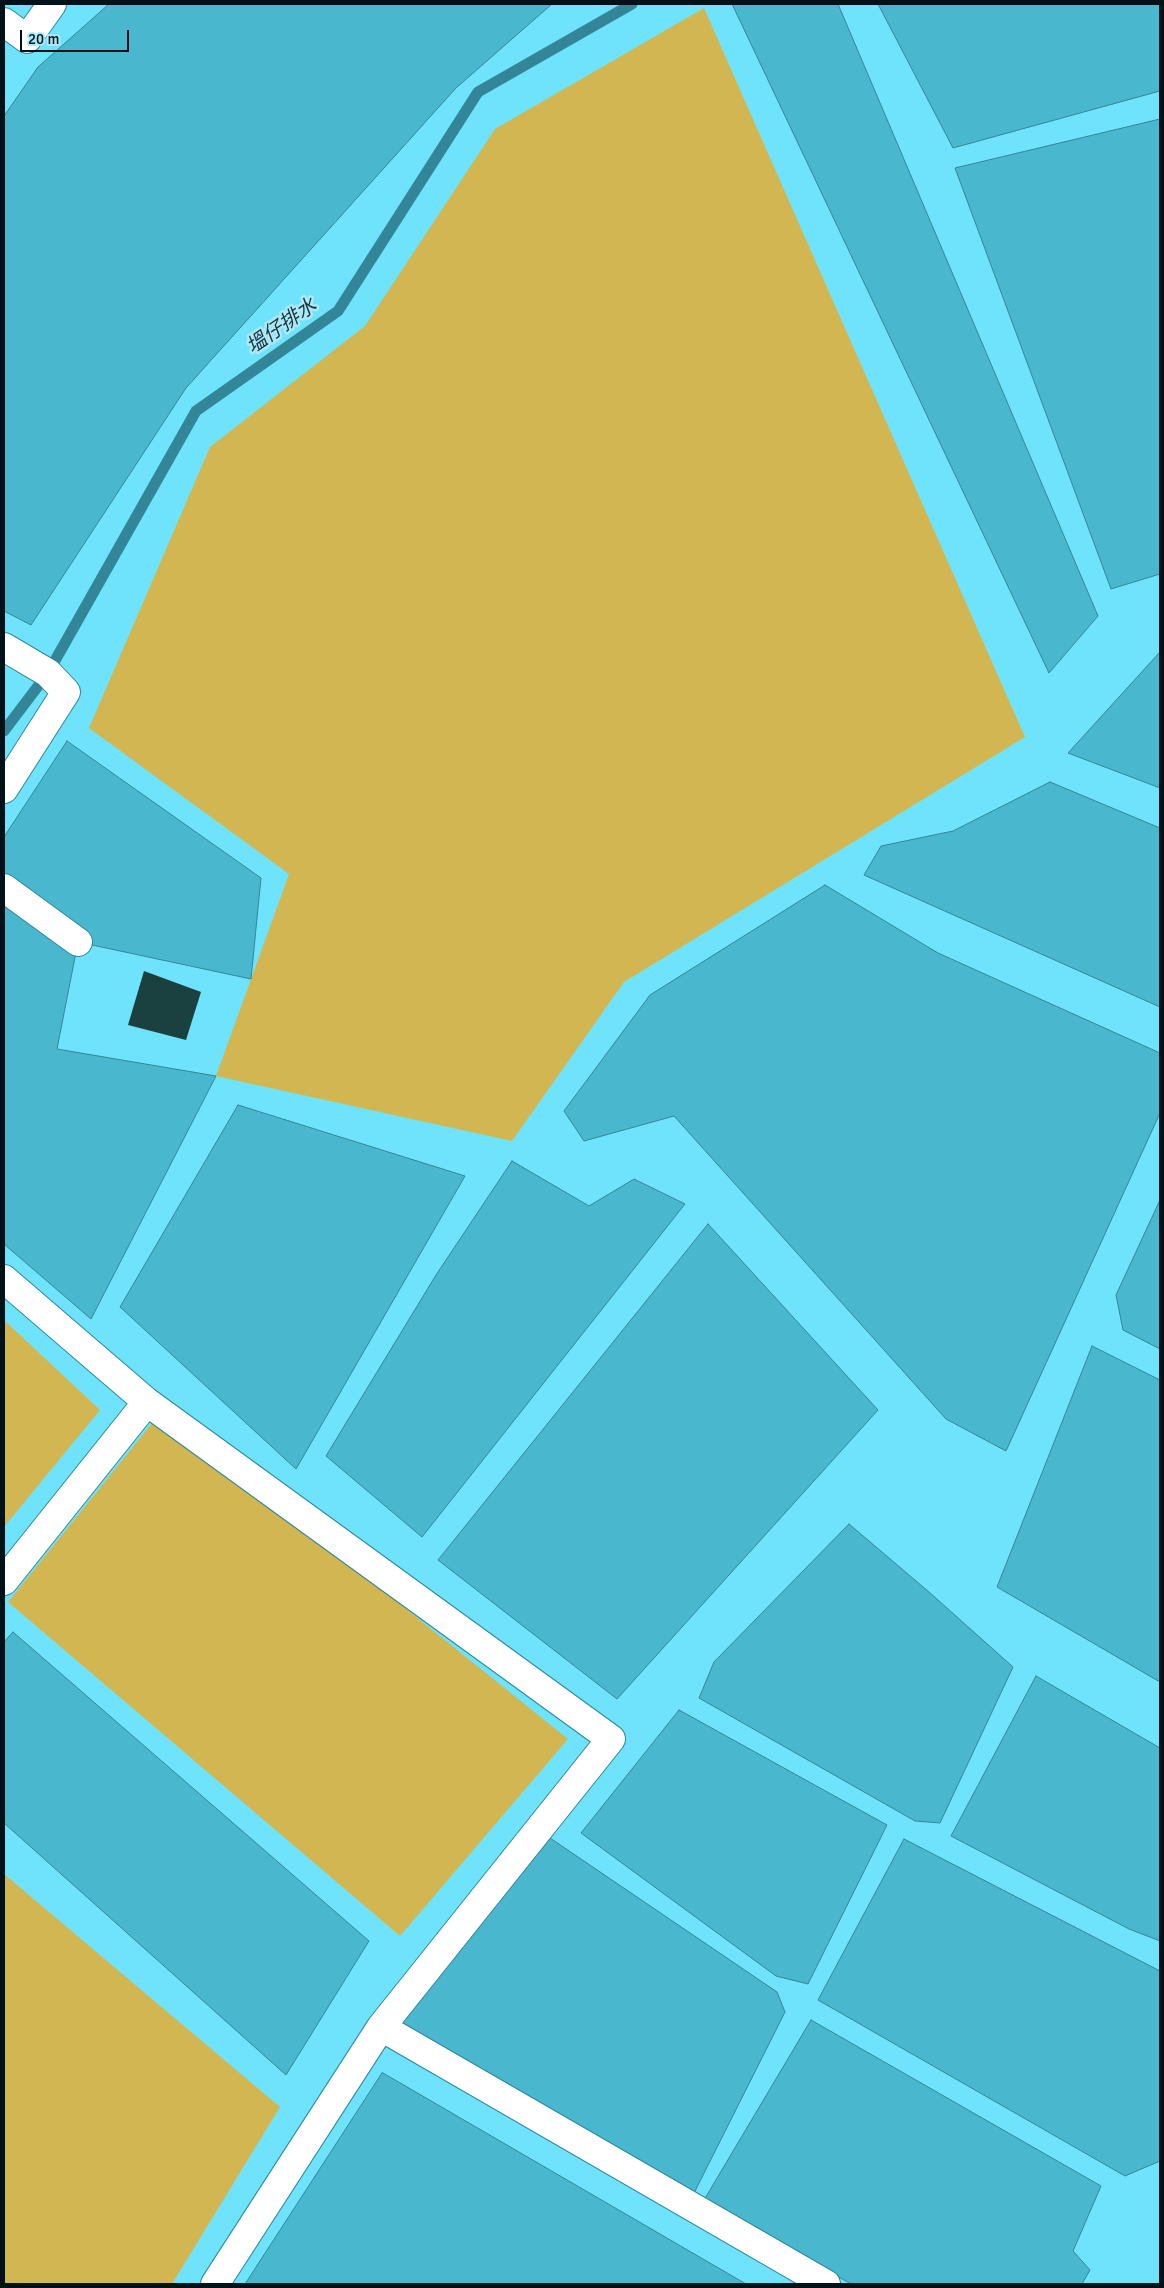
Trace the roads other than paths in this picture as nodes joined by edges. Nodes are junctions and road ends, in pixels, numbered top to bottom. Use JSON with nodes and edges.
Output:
{"nodes":[{"id":1,"x":52,"y":4,"type":"edge"},
{"id":2,"x":4,"y":22,"type":"edge"},
{"id":3,"x":4,"y":647,"type":"edge"},
{"id":4,"x":4,"y":789,"type":"edge"},
{"id":5,"x":4,"y":888,"type":"edge"},
{"id":6,"x":78,"y":942,"type":"dead end"},
{"id":7,"x":4,"y":1278,"type":"edge"},
{"id":8,"x":146,"y":1402,"type":"junction"},
{"id":9,"x":4,"y":1581,"type":"edge"},
{"id":10,"x":381,"y":2027,"type":"junction"},
{"id":11,"x":215,"y":2284,"type":"edge"},
{"id":12,"x":826,"y":2284,"type":"edge"}],
"edges":[{"from":1,"to":2,"type":"lane"},
{"from":3,"to":4,"type":"lane"},
{"from":5,"to":6,"type":"lane"},
{"from":7,"to":8,"type":"lane"},
{"from":8,"to":9,"type":"lane"},
{"from":8,"to":10,"type":"lane"},
{"from":10,"to":11,"type":"lane"},
{"from":10,"to":12,"type":"lane"}]}
